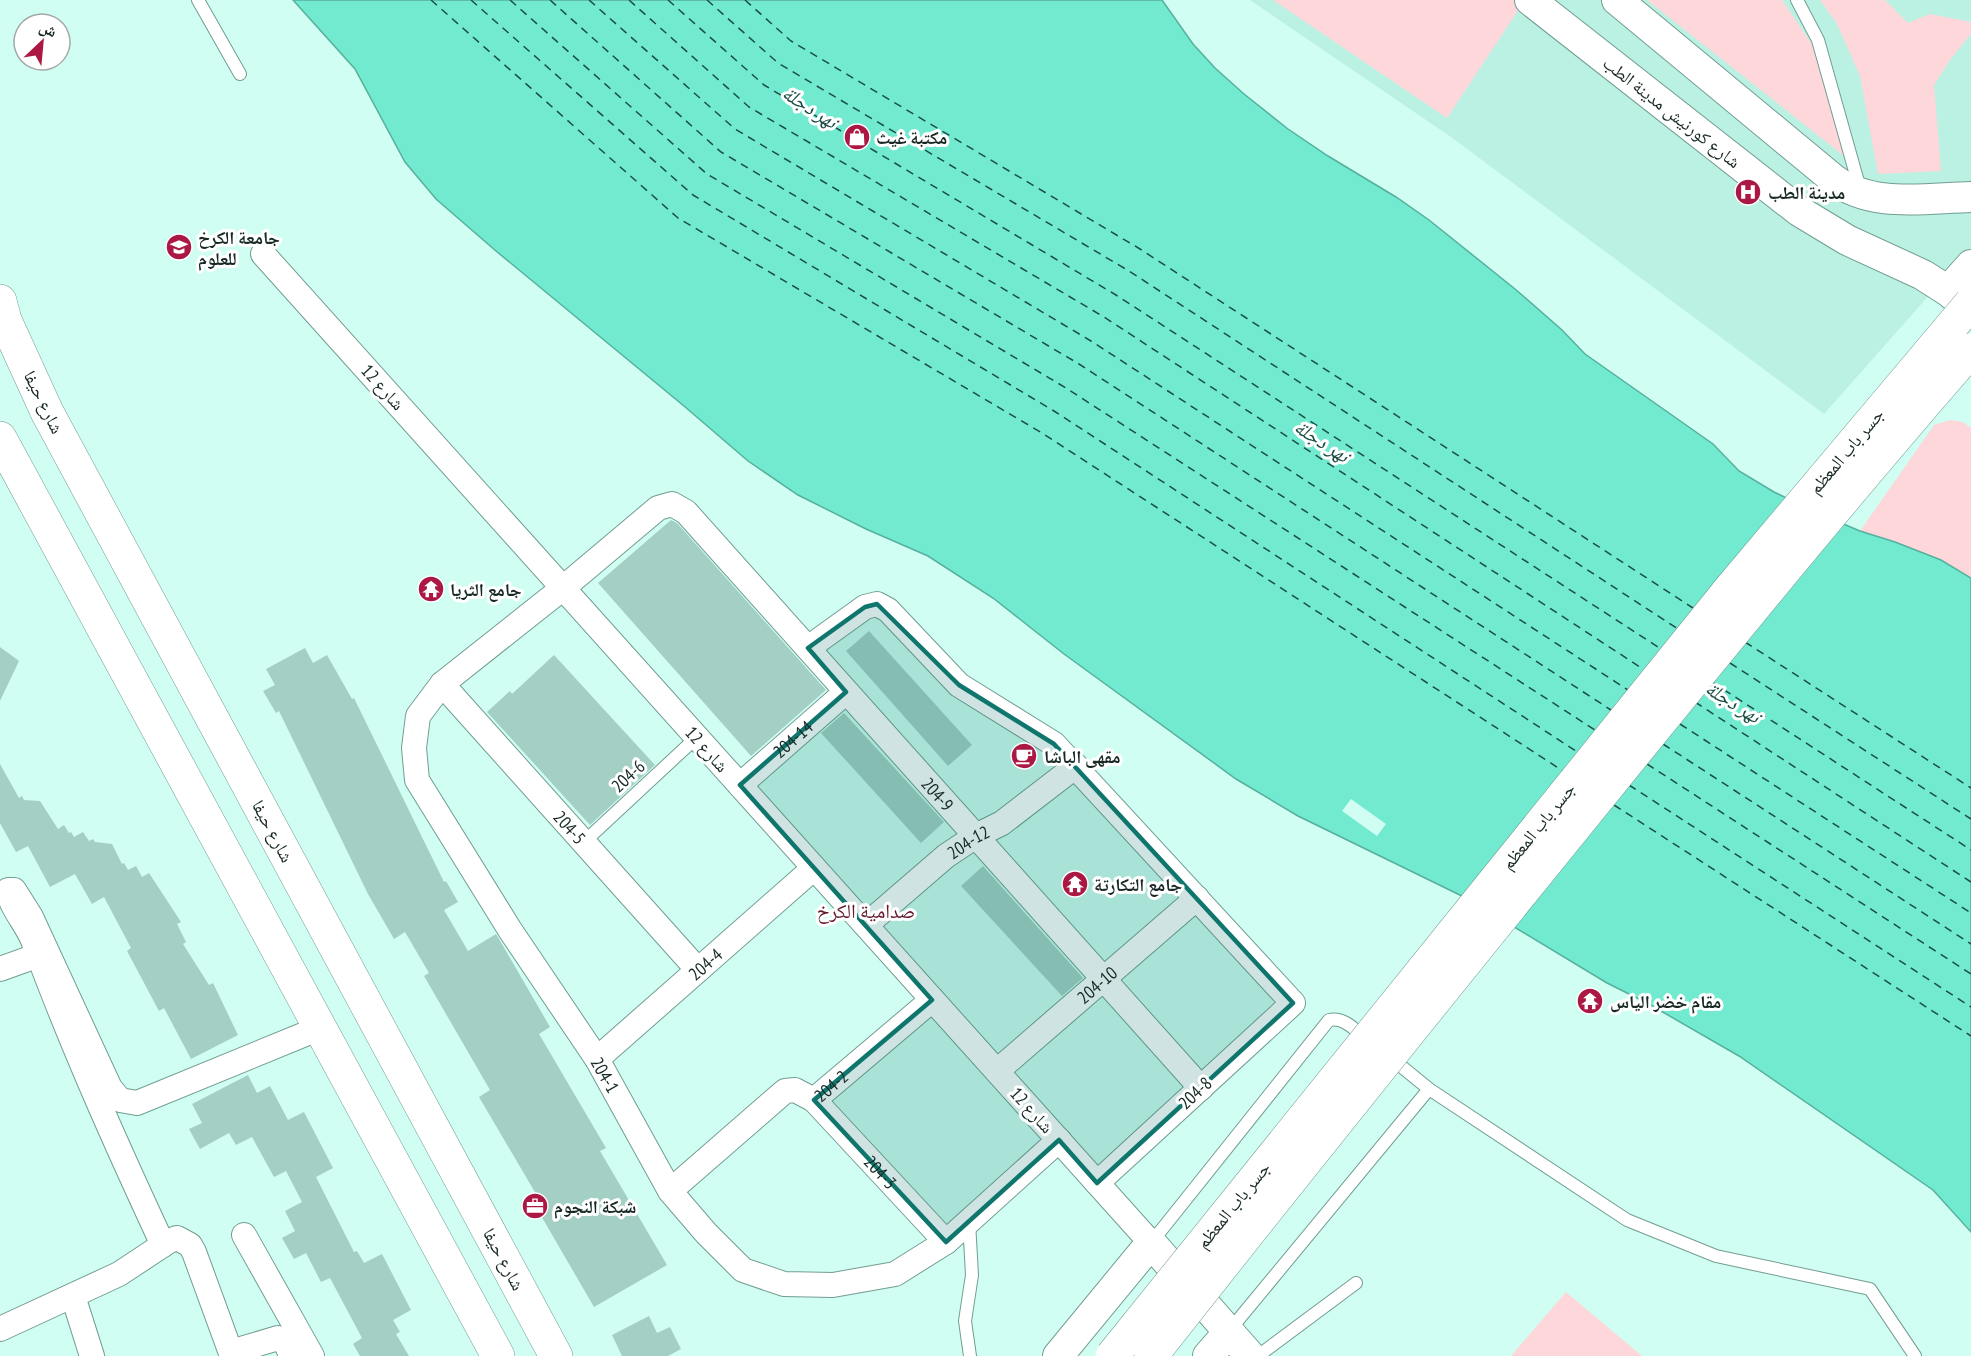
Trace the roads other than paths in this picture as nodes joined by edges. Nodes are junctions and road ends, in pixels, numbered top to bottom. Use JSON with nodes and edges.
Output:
{"nodes":[{"id":1,"x":198,"y":0,"type":"edge"},
{"id":2,"x":1530,"y":0,"type":"edge"},
{"id":3,"x":1617,"y":0,"type":"edge"},
{"id":4,"x":1797,"y":0,"type":"edge"},
{"id":5,"x":240,"y":74,"type":"dead end"},
{"id":6,"x":1862,"y":196,"type":"junction"},
{"id":7,"x":1971,"y":197,"type":"edge"},
{"id":8,"x":1847,"y":240,"type":"junction"},
{"id":9,"x":264,"y":254,"type":"dead end"},
{"id":10,"x":1971,"y":265,"type":"edge"},
{"id":11,"x":1959,"y":297,"type":"edge"},
{"id":12,"x":0,"y":301,"type":"edge"},
{"id":13,"x":1971,"y":310,"type":"edge"},
{"id":14,"x":1971,"y":350,"type":"edge"},
{"id":15,"x":0,"y":438,"type":"edge"},
{"id":16,"x":672,"y":504,"type":"joint"},
{"id":17,"x":563,"y":588,"type":"junction"},
{"id":18,"x":808,"y":648,"type":"junction"},
{"id":19,"x":442,"y":684,"type":"junction"},
{"id":20,"x":846,"y":692,"type":"junction"},
{"id":21,"x":697,"y":737,"type":"junction"},
{"id":22,"x":1076,"y":766,"type":"junction"},
{"id":23,"x":740,"y":785,"type":"junction"},
{"id":24,"x":975,"y":836,"type":"junction"},
{"id":25,"x":584,"y":842,"type":"junction"},
{"id":26,"x":814,"y":868,"type":"junction"},
{"id":27,"x":1197,"y":898,"type":"junction"},
{"id":28,"x":866,"y":925,"type":"junction"},
{"id":29,"x":39,"y":955,"type":"junction"},
{"id":30,"x":0,"y":969,"type":"edge"},
{"id":31,"x":698,"y":970,"type":"junction"},
{"id":32,"x":1104,"y":979,"type":"junction"},
{"id":33,"x":932,"y":1000,"type":"junction"},
{"id":34,"x":320,"y":1028,"type":"junction"},
{"id":35,"x":597,"y":1059,"type":"junction"},
{"id":36,"x":997,"y":1071,"type":"junction"},
{"id":37,"x":1201,"y":1088,"type":"junction"},
{"id":38,"x":1429,"y":1089,"type":"junction"},
{"id":39,"x":814,"y":1100,"type":"junction"},
{"id":40,"x":1059,"y":1140,"type":"junction"},
{"id":41,"x":1097,"y":1184,"type":"junction"},
{"id":42,"x":670,"y":1191,"type":"junction"},
{"id":43,"x":969,"y":1221,"type":"junction"},
{"id":44,"x":244,"y":1235,"type":"dead end"},
{"id":45,"x":946,"y":1242,"type":"junction"},
{"id":46,"x":1151,"y":1243,"type":"junction"},
{"id":47,"x":163,"y":1245,"type":"junction"},
{"id":48,"x":1356,"y":1283,"type":"dead end"},
{"id":49,"x":73,"y":1296,"type":"junction"},
{"id":50,"x":0,"y":1329,"type":"edge"},
{"id":51,"x":1228,"y":1332,"type":"junction"},
{"id":52,"x":231,"y":1354,"type":"edge"},
{"id":53,"x":92,"y":1356,"type":"edge"},
{"id":54,"x":291,"y":1356,"type":"edge"},
{"id":55,"x":312,"y":1356,"type":"edge"},
{"id":56,"x":498,"y":1356,"type":"edge"},
{"id":57,"x":556,"y":1356,"type":"edge"},
{"id":58,"x":970,"y":1356,"type":"edge"},
{"id":59,"x":1058,"y":1356,"type":"edge"},
{"id":60,"x":1112,"y":1356,"type":"edge"},
{"id":61,"x":1151,"y":1356,"type":"edge"},
{"id":62,"x":1208,"y":1356,"type":"edge"},
{"id":63,"x":1250,"y":1356,"type":"edge"},
{"id":64,"x":1258,"y":1356,"type":"edge"},
{"id":65,"x":1915,"y":1356,"type":"edge"}],
"edges":[{"from":1,"to":5,"type":"lane"},
{"from":2,"to":8,"type":"street","name":"شارع كورنيش مدينة الطب"},
{"from":3,"to":6,"type":"street"},
{"from":4,"to":6,"type":"lane"},
{"from":6,"to":7,"type":"street"},
{"from":6,"to":8,"type":"street"},
{"from":8,"to":11,"type":"street","name":"شارع كورنيش مدينة الطب"},
{"from":9,"to":17,"type":"street","name":"شارع 12"},
{"from":10,"to":11,"type":"street"},
{"from":11,"to":13,"type":"street","name":"شارع كورنيش مدينة الطب"},
{"from":11,"to":60,"type":"main road","name":"جسر باب المعظم","bridge":true},
{"from":12,"to":57,"type":"main road","name":"شارع حيفا"},
{"from":14,"to":61,"type":"main road","name":"جسر باب المعظم","bridge":true},
{"from":15,"to":34,"type":"main road"},
{"from":16,"to":17,"type":"street","name":"204-1"},
{"from":16,"to":18,"type":"street","name":"204-9"},
{"from":17,"to":19,"type":"street","name":"204-1"},
{"from":17,"to":21,"type":"street","name":"شارع 12"},
{"from":18,"to":20,"type":"street","name":"204-9"},
{"from":18,"to":22,"type":"street"},
{"from":19,"to":25,"type":"street","name":"204-5"},
{"from":19,"to":35,"type":"street","name":"204-1"},
{"from":20,"to":23,"type":"street","name":"204-14"},
{"from":20,"to":24,"type":"street","name":"204-9"},
{"from":21,"to":23,"type":"street","name":"شارع 12"},
{"from":21,"to":25,"type":"lane","name":"204-6"},
{"from":22,"to":24,"type":"street","name":"204-12"},
{"from":22,"to":27,"type":"street"},
{"from":23,"to":26,"type":"street","name":"شارع 12"},
{"from":24,"to":28,"type":"street","name":"204-12"},
{"from":24,"to":32,"type":"street","name":"204-9"},
{"from":25,"to":31,"type":"street","name":"204-5"},
{"from":26,"to":28,"type":"street","name":"شارع 12"},
{"from":26,"to":31,"type":"street","name":"204-4"},
{"from":27,"to":32,"type":"street","name":"204-10"},
{"from":27,"to":37,"type":"street","name":"204-8"},
{"from":28,"to":33,"type":"street","name":"شارع 12"},
{"from":29,"to":30,"type":"street"},
{"from":29,"to":34,"type":"street"},
{"from":29,"to":47,"type":"street"},
{"from":31,"to":35,"type":"street","name":"204-4"},
{"from":32,"to":36,"type":"street","name":"204-10"},
{"from":32,"to":37,"type":"street","name":"204-9"},
{"from":33,"to":36,"type":"street","name":"شارع 12"},
{"from":33,"to":39,"type":"street","name":"204-2"},
{"from":34,"to":56,"type":"main road"},
{"from":35,"to":42,"type":"street","name":"204-1"},
{"from":36,"to":40,"type":"street","name":"شارع 12"},
{"from":37,"to":41,"type":"street","name":"204-8"},
{"from":38,"to":46,"type":"lane"},
{"from":38,"to":51,"type":"lane"},
{"from":38,"to":65,"type":"lane"},
{"from":39,"to":42,"type":"street","name":"204-2"},
{"from":39,"to":45,"type":"street","name":"204-3"},
{"from":40,"to":41,"type":"street","name":"شارع 12"},
{"from":40,"to":43,"type":"street","name":"204-1"},
{"from":41,"to":46,"type":"street","name":"شارع 12"},
{"from":42,"to":45,"type":"street","name":"204-1"},
{"from":43,"to":45,"type":"street","name":"204-1"},
{"from":43,"to":58,"type":"lane"},
{"from":44,"to":55,"type":"street"},
{"from":46,"to":51,"type":"street"},
{"from":46,"to":59,"type":"street"},
{"from":47,"to":49,"type":"street"},
{"from":47,"to":52,"type":"street"},
{"from":48,"to":64,"type":"lane"},
{"from":49,"to":50,"type":"street"},
{"from":49,"to":53,"type":"street"},
{"from":51,"to":62,"type":"street"},
{"from":51,"to":63,"type":"street"},
{"from":52,"to":54,"type":"street"}]}
